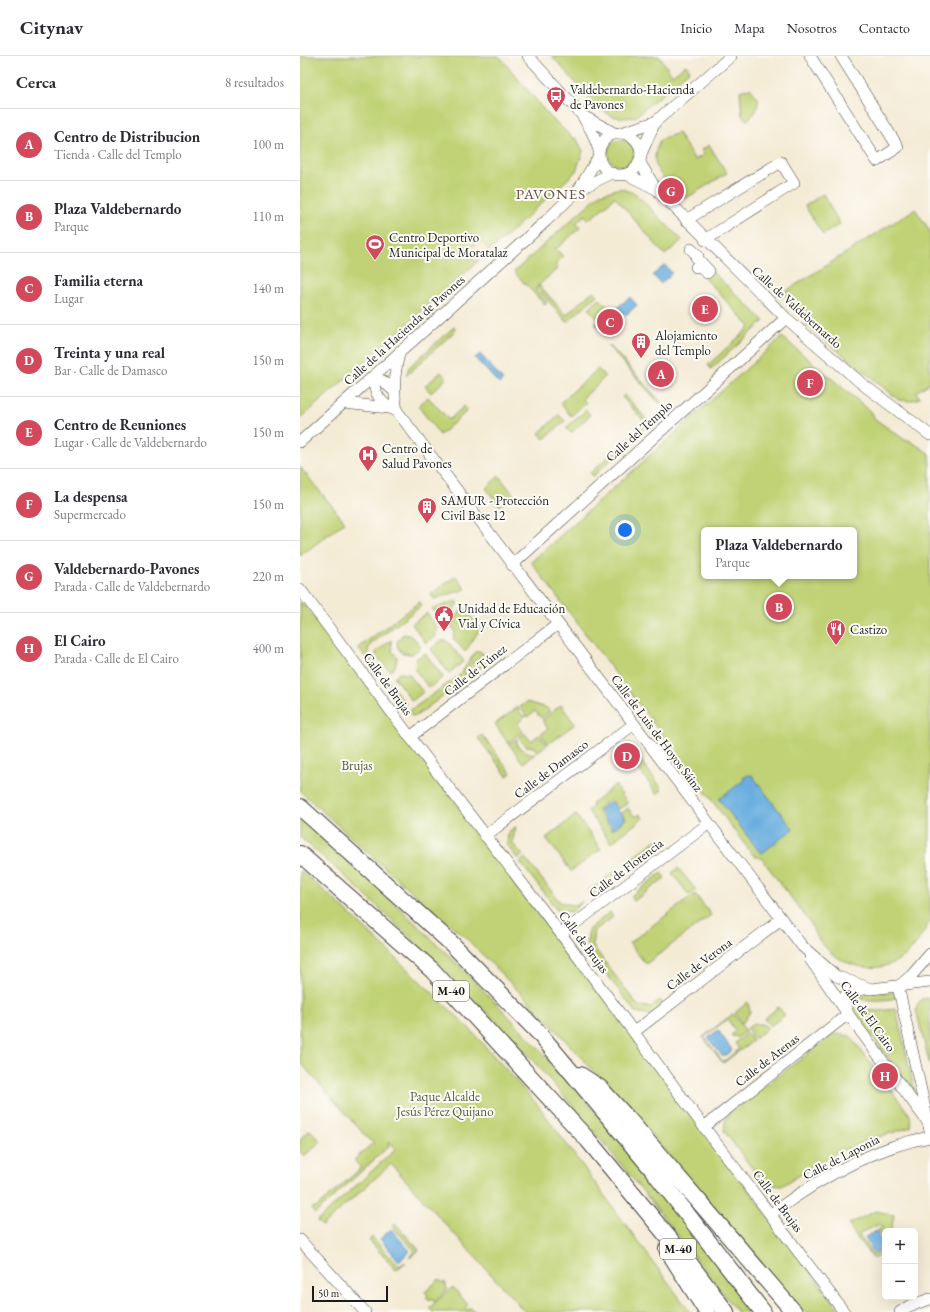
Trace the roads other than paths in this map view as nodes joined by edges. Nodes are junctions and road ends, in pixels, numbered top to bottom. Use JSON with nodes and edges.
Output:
{"nodes":[{"id":1,"x":528,"y":56,"type":"edge"},
{"id":2,"x":731,"y":56,"type":"edge"},
{"id":3,"x":810,"y":56,"type":"edge"},
{"id":4,"x":841,"y":56,"type":"edge"},
{"id":5,"x":582,"y":115,"type":"junction"},
{"id":6,"x":655,"y":122,"type":"junction"},
{"id":7,"x":618,"y":133,"type":"junction"},
{"id":8,"x":599,"y":153,"type":"junction"},
{"id":9,"x":640,"y":158,"type":"junction"},
{"id":10,"x":612,"y":174,"type":"junction"},
{"id":11,"x":626,"y":174,"type":"junction"},
{"id":12,"x":580,"y":189,"type":"junction"},
{"id":13,"x":656,"y":189,"type":"junction"},
{"id":14,"x":686,"y":220,"type":"junction"},
{"id":15,"x":695,"y":246,"type":"junction"},
{"id":16,"x":696,"y":267,"type":"dead end"},
{"id":17,"x":786,"y":318,"type":"junction"},
{"id":18,"x":400,"y":351,"type":"junction"},
{"id":19,"x":373,"y":377,"type":"junction"},
{"id":20,"x":394,"y":391,"type":"junction"},
{"id":21,"x":344,"y":403,"type":"junction"},
{"id":22,"x":393,"y":410,"type":"junction"},
{"id":23,"x":930,"y":435,"type":"edge"},
{"id":24,"x":300,"y":442,"type":"edge"},
{"id":25,"x":512,"y":564,"type":"junction"},
{"id":26,"x":300,"y":589,"type":"edge"},
{"id":27,"x":558,"y":624,"type":"junction"},
{"id":28,"x":634,"y":724,"type":"junction"},
{"id":29,"x":410,"y":738,"type":"junction"},
{"id":30,"x":300,"y":807,"type":"edge"},
{"id":31,"x":708,"y":824,"type":"junction"},
{"id":32,"x":485,"y":836,"type":"junction"},
{"id":33,"x":300,"y":854,"type":"edge"},
{"id":34,"x":781,"y":919,"type":"junction"},
{"id":35,"x":561,"y":934,"type":"junction"},
{"id":36,"x":802,"y":946,"type":"junction"},
{"id":37,"x":929,"y":962,"type":"edge"},
{"id":38,"x":824,"y":978,"type":"junction"},
{"id":39,"x":930,"y":982,"type":"edge"},
{"id":40,"x":898,"y":986,"type":"junction"},
{"id":41,"x":871,"y":989,"type":"junction"},
{"id":42,"x":848,"y":991,"type":"junction"},
{"id":43,"x":848,"y":1014,"type":"junction"},
{"id":44,"x":634,"y":1032,"type":"junction"},
{"id":45,"x":565,"y":1064,"type":"junction"},
{"id":46,"x":928,"y":1126,"type":"edge"},
{"id":47,"x":704,"y":1127,"type":"junction"},
{"id":48,"x":930,"y":1138,"type":"edge"},
{"id":49,"x":628,"y":1188,"type":"junction"},
{"id":50,"x":771,"y":1214,"type":"junction"},
{"id":51,"x":300,"y":1240,"type":"edge"},
{"id":52,"x":930,"y":1299,"type":"edge"},
{"id":53,"x":916,"y":1300,"type":"edge"},
{"id":54,"x":918,"y":1300,"type":"edge"},
{"id":55,"x":365,"y":1312,"type":"edge"},
{"id":56,"x":707,"y":1312,"type":"edge"},
{"id":57,"x":726,"y":1312,"type":"edge"},
{"id":58,"x":763,"y":1312,"type":"edge"},
{"id":59,"x":794,"y":1312,"type":"edge"},
{"id":60,"x":844,"y":1312,"type":"edge"},
{"id":61,"x":900,"y":1312,"type":"edge"}],
"edges":[{"from":1,"to":5,"type":"street"},
{"from":2,"to":6,"type":"street"},
{"from":3,"to":4,"type":"street"},
{"from":5,"to":7,"type":"street"},
{"from":5,"to":8,"type":"street"},
{"from":6,"to":7,"type":"street"},
{"from":6,"to":9,"type":"street"},
{"from":7,"to":8,"type":"street"},
{"from":7,"to":9,"type":"street"},
{"from":8,"to":10,"type":"street"},
{"from":8,"to":12,"type":"street","name":"Calle de la Hacienda de Pavones"},
{"from":9,"to":11,"type":"street"},
{"from":9,"to":13,"type":"street","name":"Calle de Valdebernardo"},
{"from":10,"to":11,"type":"street"},
{"from":10,"to":12,"type":"street","name":"Calle de la Hacienda de Pavones"},
{"from":11,"to":13,"type":"street","name":"Calle de Valdebernardo"},
{"from":12,"to":18,"type":"street","name":"Calle de la Hacienda de Pavones"},
{"from":13,"to":14,"type":"street","name":"Calle de Valdebernardo"},
{"from":14,"to":15,"type":"street","name":"Calle de Valdebernardo"},
{"from":14,"to":15,"type":"street"},
{"from":15,"to":16,"type":"street"},
{"from":15,"to":17,"type":"street","name":"Calle de Valdebernardo"},
{"from":17,"to":23,"type":"street","name":"Calle de Valdebernardo"},
{"from":17,"to":25,"type":"street","name":"Calle del Templo"},
{"from":18,"to":19,"type":"street","name":"Calle de la Hacienda de Pavones"},
{"from":18,"to":20,"type":"street","name":"Calle de Luis de Hoyos Sáinz"},
{"from":19,"to":20,"type":"street"},
{"from":19,"to":21,"type":"street","name":"Calle de la Hacienda de Pavones"},
{"from":19,"to":22,"type":"street","name":"Calle de Luis de Hoyos Sáinz"},
{"from":20,"to":22,"type":"street","name":"Calle de Luis de Hoyos Sáinz"},
{"from":21,"to":22,"type":"street"},
{"from":21,"to":24,"type":"street","name":"Calle de la Hacienda de Pavones"},
{"from":22,"to":25,"type":"street","name":"Calle de Luis de Hoyos Sáinz"},
{"from":25,"to":27,"type":"street","name":"Calle de Luis de Hoyos Sáinz"},
{"from":26,"to":29,"type":"street","name":"Calle de Brujas"},
{"from":27,"to":28,"type":"street","name":"Calle de Luis de Hoyos Sáinz"},
{"from":27,"to":29,"type":"street","name":"Calle de Túnez"},
{"from":28,"to":31,"type":"street","name":"Calle de Luis de Hoyos Sáinz"},
{"from":28,"to":32,"type":"street","name":"Calle de Damasco"},
{"from":29,"to":32,"type":"street","name":"Calle de Brujas"},
{"from":30,"to":45,"type":"highway","number":"M-40"},
{"from":31,"to":34,"type":"street","name":"Calle de Luis de Hoyos Sáinz"},
{"from":31,"to":35,"type":"street","name":"Calle de Florencia"},
{"from":32,"to":35,"type":"street","name":"Calle de Brujas"},
{"from":33,"to":49,"type":"highway","number":"M-40"},
{"from":34,"to":36,"type":"street","name":"Calle de Luis de Hoyos Sáinz"},
{"from":34,"to":44,"type":"street","name":"Calle de Verona"},
{"from":35,"to":44,"type":"street","name":"Calle de Brujas"},
{"from":36,"to":38,"type":"street","name":"Calle de El Cairo"},
{"from":36,"to":41,"type":"street","name":"Calle de Luis de Hoyos Sáinz"},
{"from":37,"to":40,"type":"street"},
{"from":38,"to":42,"type":"street"},
{"from":38,"to":43,"type":"street","name":"Calle de El Cairo"},
{"from":39,"to":40,"type":"street","name":"Calle de Luis de Hoyos Sáinz"},
{"from":40,"to":41,"type":"street","name":"Calle de Luis de Hoyos Sáinz"},
{"from":40,"to":46,"type":"street","name":"Calle de El Cairo"},
{"from":41,"to":42,"type":"street"},
{"from":42,"to":43,"type":"street"},
{"from":43,"to":46,"type":"street","name":"Calle de El Cairo"},
{"from":43,"to":47,"type":"street","name":"Calle de Atenas"},
{"from":44,"to":47,"type":"street","name":"Calle de Brujas"},
{"from":45,"to":58,"type":"highway","number":"M-40"},
{"from":45,"to":59,"type":"highway"},
{"from":47,"to":50,"type":"street","name":"Calle de Brujas"},
{"from":48,"to":50,"type":"street","name":"Calle de Laponia"},
{"from":49,"to":56,"type":"highway"},
{"from":49,"to":57,"type":"highway","number":"M-40"},
{"from":50,"to":60,"type":"street","name":"Calle de Brujas"},
{"from":51,"to":55,"type":"street"},
{"from":52,"to":54,"type":"street"},
{"from":53,"to":61,"type":"street"}]}
